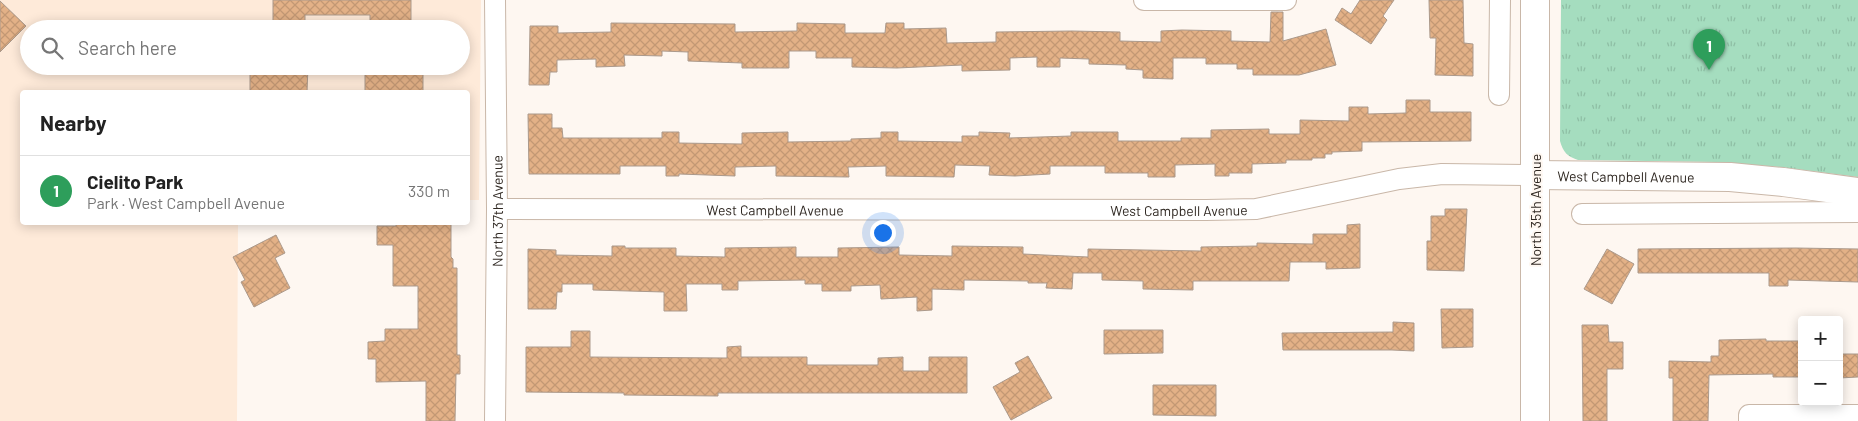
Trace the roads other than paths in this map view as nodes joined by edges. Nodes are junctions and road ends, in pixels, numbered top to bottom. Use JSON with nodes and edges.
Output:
{"nodes":[{"id":1,"x":496,"y":0,"type":"edge"},
{"id":2,"x":1144,"y":0,"type":"edge"},
{"id":3,"x":1286,"y":0,"type":"edge"},
{"id":4,"x":1500,"y":0,"type":"edge"},
{"id":5,"x":1535,"y":0,"type":"edge"},
{"id":6,"x":1499,"y":95,"type":"dead end"},
{"id":7,"x":1534,"y":175,"type":"junction"},
{"id":8,"x":1858,"y":192,"type":"edge"},
{"id":9,"x":497,"y":210,"type":"junction"},
{"id":10,"x":1858,"y":212,"type":"edge"},
{"id":11,"x":1582,"y":214,"type":"dead end"},
{"id":12,"x":1858,"y":415,"type":"edge"},
{"id":13,"x":1749,"y":418,"type":"edge"},
{"id":14,"x":494,"y":421,"type":"edge"},
{"id":15,"x":1535,"y":421,"type":"edge"}],
"edges":[{"from":1,"to":9,"type":"street","name":"North 37th Avenue"},
{"from":2,"to":3,"type":"street"},
{"from":4,"to":6,"type":"street"},
{"from":5,"to":7,"type":"main road","name":"North 35th Avenue"},
{"from":7,"to":8,"type":"main road","name":"West Campbell Avenue"},
{"from":7,"to":9,"type":"street","name":"West Campbell Avenue"},
{"from":7,"to":15,"type":"main road","name":"North 35th Avenue"},
{"from":9,"to":14,"type":"street","name":"North 37th Avenue"},
{"from":10,"to":11,"type":"street"},
{"from":12,"to":13,"type":"street"}]}
